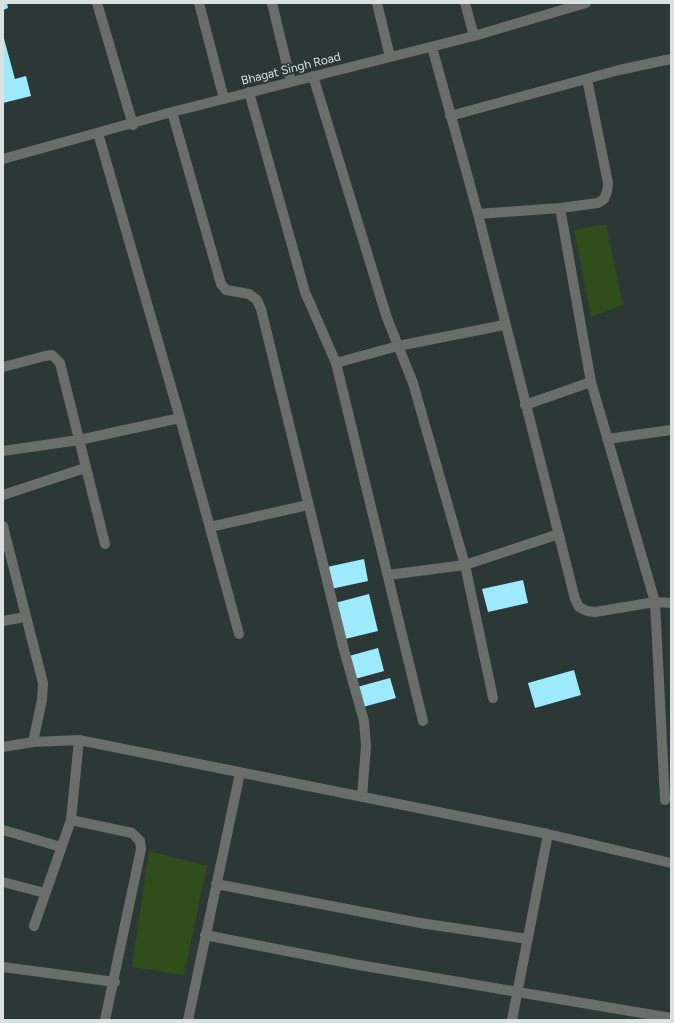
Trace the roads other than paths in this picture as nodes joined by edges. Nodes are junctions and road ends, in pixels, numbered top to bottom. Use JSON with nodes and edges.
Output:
{"nodes":[{"id":1,"x":97,"y":3,"type":"edge"},
{"id":2,"x":200,"y":3,"type":"edge"},
{"id":3,"x":272,"y":3,"type":"edge"},
{"id":4,"x":377,"y":3,"type":"edge"},
{"id":5,"x":465,"y":3,"type":"edge"},
{"id":6,"x":586,"y":3,"type":"edge"},
{"id":7,"x":559,"y":7,"type":"edge"},
{"id":8,"x":474,"y":36,"type":"junction"},
{"id":9,"x":432,"y":47,"type":"junction"},
{"id":10,"x":390,"y":57,"type":"junction"},
{"id":11,"x":671,"y":59,"type":"edge"},
{"id":12,"x":314,"y":76,"type":"junction"},
{"id":13,"x":587,"y":79,"type":"junction"},
{"id":14,"x":291,"y":82,"type":"junction"},
{"id":15,"x":249,"y":92,"type":"junction"},
{"id":16,"x":224,"y":99,"type":"junction"},
{"id":17,"x":172,"y":112,"type":"junction"},
{"id":18,"x":450,"y":116,"type":"junction"},
{"id":19,"x":133,"y":125,"type":"junction"},
{"id":20,"x":98,"y":133,"type":"junction"},
{"id":21,"x":3,"y":159,"type":"edge"},
{"id":22,"x":560,"y":208,"type":"junction"},
{"id":23,"x":478,"y":214,"type":"junction"},
{"id":24,"x":504,"y":324,"type":"junction"},
{"id":25,"x":398,"y":346,"type":"junction"},
{"id":26,"x":336,"y":363,"type":"junction"},
{"id":27,"x":3,"y":367,"type":"edge"},
{"id":28,"x":591,"y":382,"type":"junction"},
{"id":29,"x":525,"y":405,"type":"junction"},
{"id":30,"x":180,"y":418,"type":"junction"},
{"id":31,"x":671,"y":430,"type":"edge"},
{"id":32,"x":607,"y":439,"type":"junction"},
{"id":33,"x":79,"y":440,"type":"junction"},
{"id":34,"x":3,"y":451,"type":"edge"},
{"id":35,"x":85,"y":468,"type":"junction"},
{"id":36,"x":3,"y":495,"type":"edge"},
{"id":37,"x":308,"y":505,"type":"junction"},
{"id":38,"x":3,"y":526,"type":"edge"},
{"id":39,"x":210,"y":527,"type":"junction"},
{"id":40,"x":559,"y":534,"type":"junction"},
{"id":41,"x":105,"y":544,"type":"dead end"},
{"id":42,"x":465,"y":565,"type":"junction"},
{"id":43,"x":388,"y":575,"type":"junction"},
{"id":44,"x":655,"y":602,"type":"junction"},
{"id":45,"x":671,"y":603,"type":"edge"},
{"id":46,"x":25,"y":617,"type":"junction"},
{"id":47,"x":3,"y":621,"type":"edge"},
{"id":48,"x":239,"y":634,"type":"dead end"},
{"id":49,"x":493,"y":698,"type":"dead end"},
{"id":50,"x":423,"y":721,"type":"dead end"},
{"id":51,"x":79,"y":740,"type":"junction"},
{"id":52,"x":33,"y":742,"type":"junction"},
{"id":53,"x":3,"y":748,"type":"edge"},
{"id":54,"x":240,"y":773,"type":"junction"},
{"id":55,"x":362,"y":797,"type":"junction"},
{"id":56,"x":665,"y":800,"type":"dead end"},
{"id":57,"x":71,"y":820,"type":"junction"},
{"id":58,"x":3,"y":830,"type":"edge"},
{"id":59,"x":548,"y":834,"type":"junction"},
{"id":60,"x":61,"y":847,"type":"junction"},
{"id":61,"x":671,"y":863,"type":"edge"},
{"id":62,"x":3,"y":882,"type":"edge"},
{"id":63,"x":216,"y":884,"type":"junction"},
{"id":64,"x":45,"y":893,"type":"junction"},
{"id":65,"x":34,"y":926,"type":"dead end"},
{"id":66,"x":205,"y":935,"type":"junction"},
{"id":67,"x":528,"y":939,"type":"junction"},
{"id":68,"x":3,"y":967,"type":"edge"},
{"id":69,"x":115,"y":982,"type":"junction"},
{"id":70,"x":517,"y":993,"type":"junction"},
{"id":71,"x":634,"y":1016,"type":"edge"},
{"id":72,"x":671,"y":1018,"type":"edge"},
{"id":73,"x":105,"y":1020,"type":"edge"},
{"id":74,"x":188,"y":1020,"type":"edge"},
{"id":75,"x":512,"y":1020,"type":"edge"}],
"edges":[{"from":1,"to":19,"type":"street"},
{"from":2,"to":16,"type":"street"},
{"from":3,"to":14,"type":"street"},
{"from":4,"to":10,"type":"street"},
{"from":5,"to":8,"type":"street"},
{"from":6,"to":7,"type":"street","name":"Bhagat Singh Road"},
{"from":7,"to":8,"type":"street","name":"Bhagat Singh Road"},
{"from":8,"to":9,"type":"street","name":"Bhagat Singh Road"},
{"from":9,"to":10,"type":"street","name":"Bhagat Singh Road"},
{"from":9,"to":18,"type":"street"},
{"from":10,"to":12,"type":"street","name":"Bhagat Singh Road"},
{"from":11,"to":13,"type":"street"},
{"from":12,"to":14,"type":"street","name":"Bhagat Singh Road"},
{"from":12,"to":25,"type":"street"},
{"from":13,"to":18,"type":"street"},
{"from":13,"to":22,"type":"street"},
{"from":14,"to":15,"type":"street","name":"Bhagat Singh Road"},
{"from":15,"to":16,"type":"street","name":"Bhagat Singh Road"},
{"from":15,"to":26,"type":"street"},
{"from":16,"to":17,"type":"street","name":"Bhagat Singh Road"},
{"from":17,"to":19,"type":"street","name":"Bhagat Singh Road"},
{"from":17,"to":37,"type":"street"},
{"from":18,"to":23,"type":"street"},
{"from":19,"to":20,"type":"street","name":"Bhagat Singh Road"},
{"from":20,"to":21,"type":"street","name":"Bhagat Singh Road"},
{"from":20,"to":30,"type":"street"},
{"from":22,"to":23,"type":"street"},
{"from":22,"to":28,"type":"street"},
{"from":23,"to":24,"type":"street"},
{"from":24,"to":25,"type":"street"},
{"from":24,"to":29,"type":"street"},
{"from":25,"to":26,"type":"street"},
{"from":25,"to":42,"type":"street"},
{"from":26,"to":43,"type":"street"},
{"from":27,"to":33,"type":"street"},
{"from":28,"to":29,"type":"street"},
{"from":28,"to":32,"type":"street"},
{"from":29,"to":40,"type":"street"},
{"from":30,"to":33,"type":"street"},
{"from":30,"to":39,"type":"street"},
{"from":31,"to":32,"type":"street"},
{"from":32,"to":44,"type":"street"},
{"from":33,"to":34,"type":"street"},
{"from":33,"to":35,"type":"street"},
{"from":35,"to":36,"type":"street"},
{"from":35,"to":41,"type":"street"},
{"from":37,"to":39,"type":"street"},
{"from":37,"to":55,"type":"street"},
{"from":38,"to":46,"type":"street"},
{"from":39,"to":48,"type":"street"},
{"from":40,"to":42,"type":"street"},
{"from":40,"to":44,"type":"street"},
{"from":42,"to":43,"type":"street"},
{"from":42,"to":49,"type":"street"},
{"from":43,"to":50,"type":"street"},
{"from":44,"to":45,"type":"street"},
{"from":44,"to":56,"type":"street"},
{"from":46,"to":47,"type":"street"},
{"from":46,"to":52,"type":"street"},
{"from":51,"to":52,"type":"street"},
{"from":51,"to":54,"type":"street"},
{"from":51,"to":57,"type":"street"},
{"from":52,"to":53,"type":"street"},
{"from":54,"to":55,"type":"street"},
{"from":54,"to":63,"type":"street"},
{"from":55,"to":59,"type":"street"},
{"from":57,"to":60,"type":"street"},
{"from":57,"to":69,"type":"street"},
{"from":58,"to":60,"type":"street"},
{"from":59,"to":61,"type":"street"},
{"from":59,"to":67,"type":"street"},
{"from":60,"to":64,"type":"street"},
{"from":62,"to":64,"type":"street"},
{"from":63,"to":66,"type":"street"},
{"from":63,"to":67,"type":"street"},
{"from":64,"to":65,"type":"street"},
{"from":66,"to":70,"type":"street"},
{"from":66,"to":74,"type":"street"},
{"from":67,"to":70,"type":"street"},
{"from":68,"to":69,"type":"street"},
{"from":69,"to":73,"type":"street"},
{"from":70,"to":71,"type":"street"},
{"from":70,"to":75,"type":"street"},
{"from":71,"to":72,"type":"street"}]}
